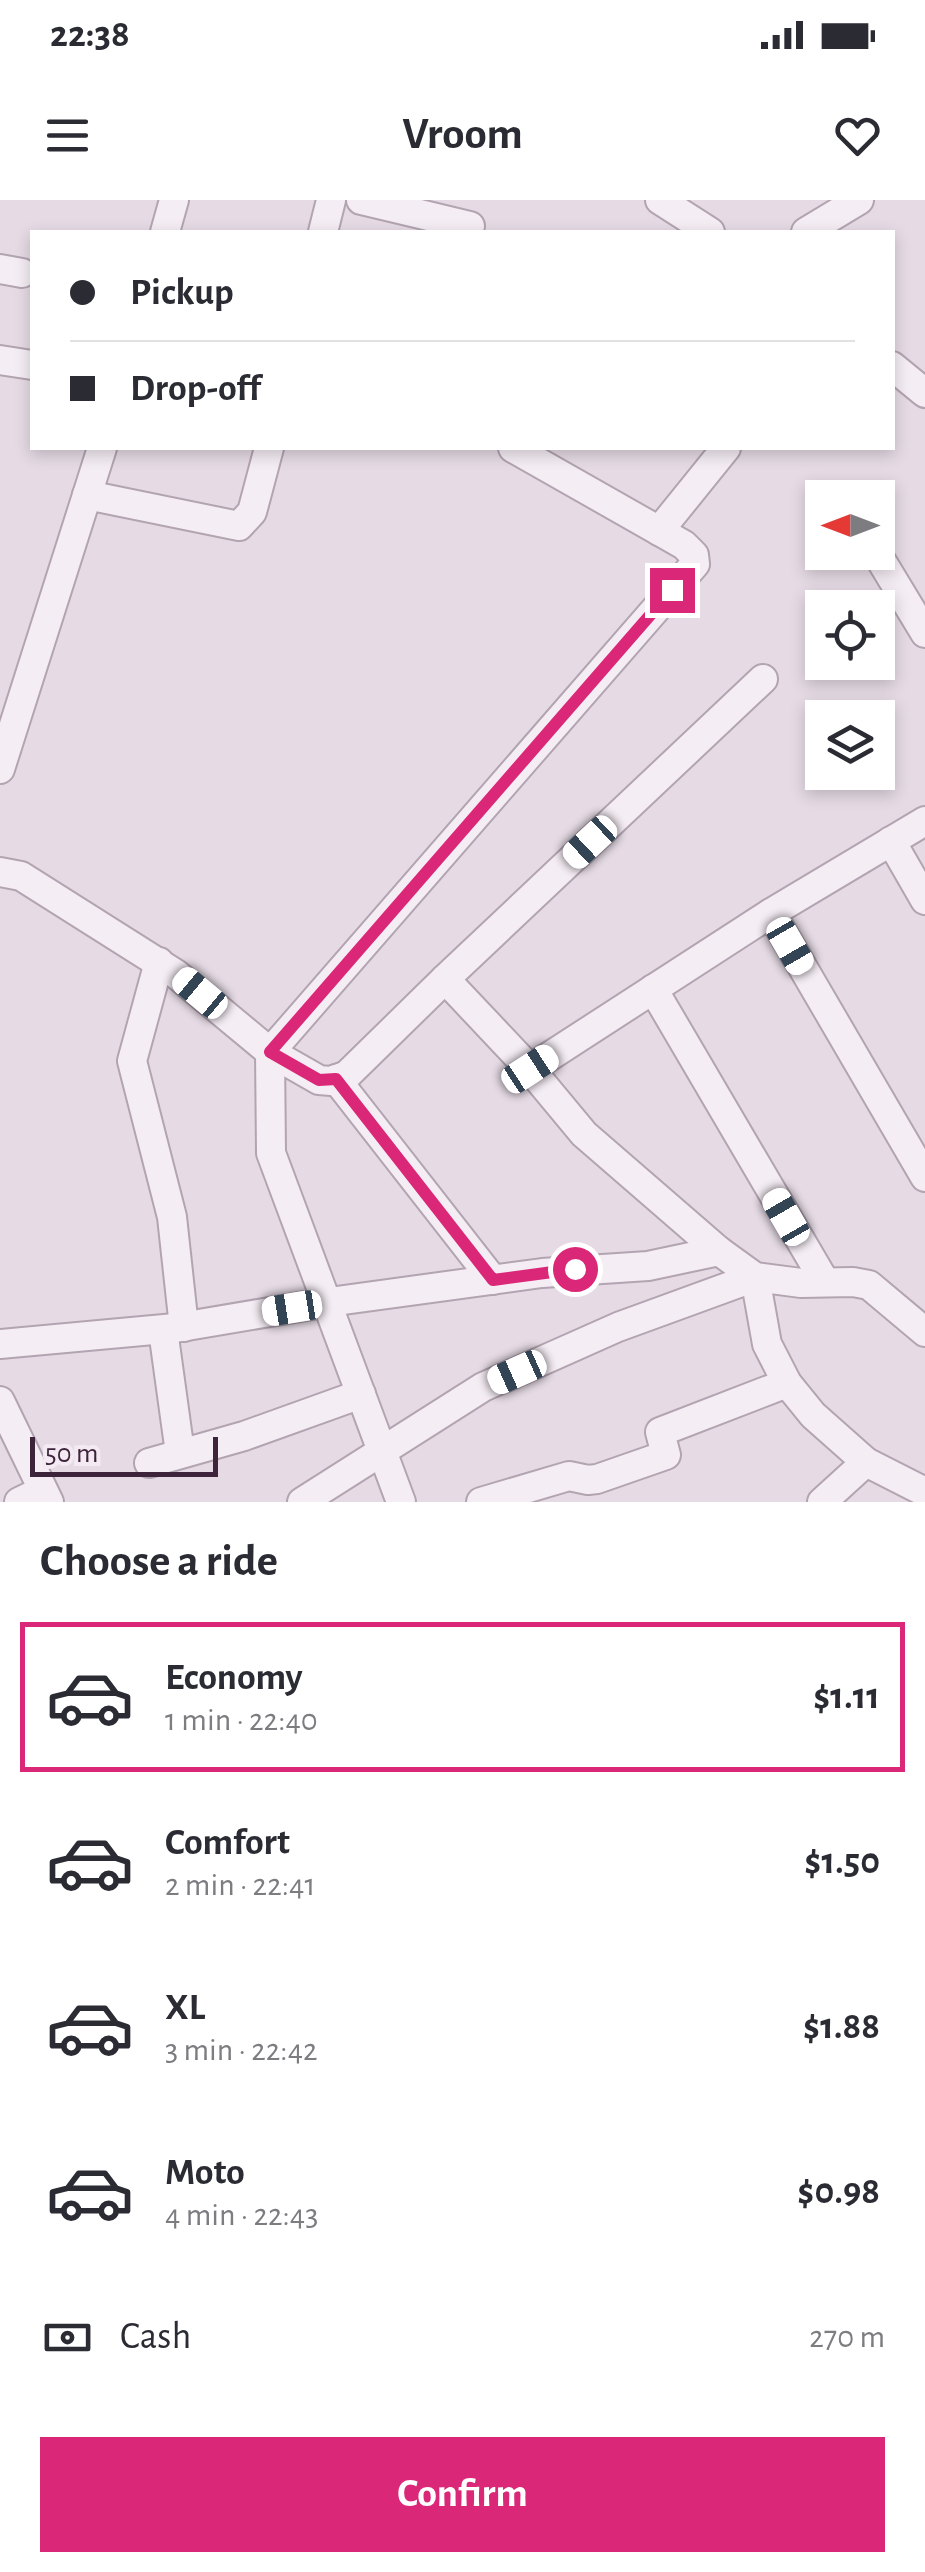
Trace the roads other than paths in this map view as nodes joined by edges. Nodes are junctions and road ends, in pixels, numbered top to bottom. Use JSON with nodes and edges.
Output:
{"nodes":[{"id":1,"x":174,"y":200,"type":"edge"},
{"id":2,"x":331,"y":200,"type":"edge"},
{"id":3,"x":361,"y":200,"type":"edge"},
{"id":4,"x":660,"y":200,"type":"edge"},
{"id":5,"x":859,"y":200,"type":"edge"},
{"id":6,"x":470,"y":226,"type":"dead end"},
{"id":7,"x":166,"y":230,"type":"edge"},
{"id":8,"x":324,"y":230,"type":"edge"},
{"id":9,"x":707,"y":230,"type":"edge"},
{"id":10,"x":809,"y":230,"type":"edge"},
{"id":11,"x":0,"y":360,"type":"edge"},
{"id":12,"x":30,"y":365,"type":"edge"},
{"id":13,"x":895,"y":368,"type":"edge"},
{"id":14,"x":925,"y":393,"type":"edge"},
{"id":15,"x":101,"y":450,"type":"edge"},
{"id":16,"x":268,"y":450,"type":"edge"},
{"id":17,"x":517,"y":450,"type":"edge"},
{"id":18,"x":724,"y":450,"type":"edge"},
{"id":19,"x":87,"y":495,"type":"junction"},
{"id":20,"x":659,"y":531,"type":"junction"},
{"id":21,"x":887,"y":570,"type":"edge"},
{"id":22,"x":925,"y":633,"type":"edge"},
{"id":23,"x":763,"y":679,"type":"dead end"},
{"id":24,"x":0,"y":767,"type":"edge"},
{"id":25,"x":925,"y":821,"type":"edge"},
{"id":26,"x":891,"y":842,"type":"junction"},
{"id":27,"x":0,"y":872,"type":"edge"},
{"id":28,"x":925,"y":900,"type":"edge"},
{"id":29,"x":771,"y":913,"type":"junction"},
{"id":30,"x":158,"y":962,"type":"junction"},
{"id":31,"x":445,"y":979,"type":"junction"},
{"id":32,"x":653,"y":989,"type":"junction"},
{"id":33,"x":270,"y":1052,"type":"junction"},
{"id":34,"x":530,"y":1069,"type":"junction"},
{"id":35,"x":336,"y":1079,"type":"junction"},
{"id":36,"x":925,"y":1176,"type":"edge"},
{"id":37,"x":719,"y":1250,"type":"junction"},
{"id":38,"x":756,"y":1276,"type":"junction"},
{"id":39,"x":493,"y":1280,"type":"junction"},
{"id":40,"x":824,"y":1282,"type":"junction"},
{"id":41,"x":328,"y":1302,"type":"junction"},
{"id":42,"x":174,"y":1328,"type":"junction"},
{"id":43,"x":925,"y":1332,"type":"edge"},
{"id":44,"x":0,"y":1344,"type":"edge"},
{"id":45,"x":787,"y":1384,"type":"junction"},
{"id":46,"x":361,"y":1394,"type":"junction"},
{"id":47,"x":0,"y":1401,"type":"edge"},
{"id":48,"x":381,"y":1451,"type":"junction"},
{"id":49,"x":180,"y":1453,"type":"junction"},
{"id":50,"x":866,"y":1462,"type":"junction"},
{"id":51,"x":149,"y":1463,"type":"dead end"},
{"id":52,"x":925,"y":1492,"type":"edge"},
{"id":53,"x":37,"y":1498,"type":"edge"},
{"id":54,"x":302,"y":1502,"type":"edge"},
{"id":55,"x":401,"y":1502,"type":"edge"},
{"id":56,"x":481,"y":1502,"type":"edge"},
{"id":57,"x":822,"y":1502,"type":"edge"}],
"edges":[{"from":1,"to":7,"type":"street"},
{"from":2,"to":8,"type":"street"},
{"from":3,"to":6,"type":"street"},
{"from":4,"to":9,"type":"street"},
{"from":5,"to":10,"type":"street"},
{"from":11,"to":12,"type":"street"},
{"from":13,"to":14,"type":"street"},
{"from":15,"to":19,"type":"street"},
{"from":16,"to":19,"type":"street"},
{"from":17,"to":20,"type":"street"},
{"from":18,"to":20,"type":"street"},
{"from":19,"to":24,"type":"street"},
{"from":20,"to":33,"type":"street"},
{"from":21,"to":22,"type":"street"},
{"from":23,"to":31,"type":"street"},
{"from":25,"to":26,"type":"street"},
{"from":26,"to":28,"type":"street"},
{"from":26,"to":29,"type":"street"},
{"from":27,"to":30,"type":"street"},
{"from":29,"to":32,"type":"street"},
{"from":29,"to":36,"type":"street"},
{"from":30,"to":33,"type":"street"},
{"from":30,"to":42,"type":"street"},
{"from":31,"to":34,"type":"street"},
{"from":31,"to":35,"type":"street"},
{"from":32,"to":34,"type":"street"},
{"from":32,"to":40,"type":"street"},
{"from":33,"to":35,"type":"street"},
{"from":33,"to":41,"type":"street"},
{"from":34,"to":37,"type":"street"},
{"from":35,"to":39,"type":"street"},
{"from":37,"to":38,"type":"street"},
{"from":37,"to":39,"type":"street"},
{"from":38,"to":40,"type":"street"},
{"from":38,"to":45,"type":"street"},
{"from":38,"to":48,"type":"street"},
{"from":39,"to":41,"type":"street"},
{"from":40,"to":43,"type":"street"},
{"from":41,"to":42,"type":"street"},
{"from":41,"to":46,"type":"street"},
{"from":42,"to":44,"type":"street"},
{"from":42,"to":49,"type":"street"},
{"from":45,"to":50,"type":"street"},
{"from":45,"to":56,"type":"street"},
{"from":46,"to":48,"type":"street"},
{"from":46,"to":49,"type":"street"},
{"from":47,"to":53,"type":"street"},
{"from":48,"to":54,"type":"street"},
{"from":48,"to":55,"type":"street"},
{"from":49,"to":51,"type":"street"},
{"from":50,"to":52,"type":"street"},
{"from":50,"to":57,"type":"street"}]}
